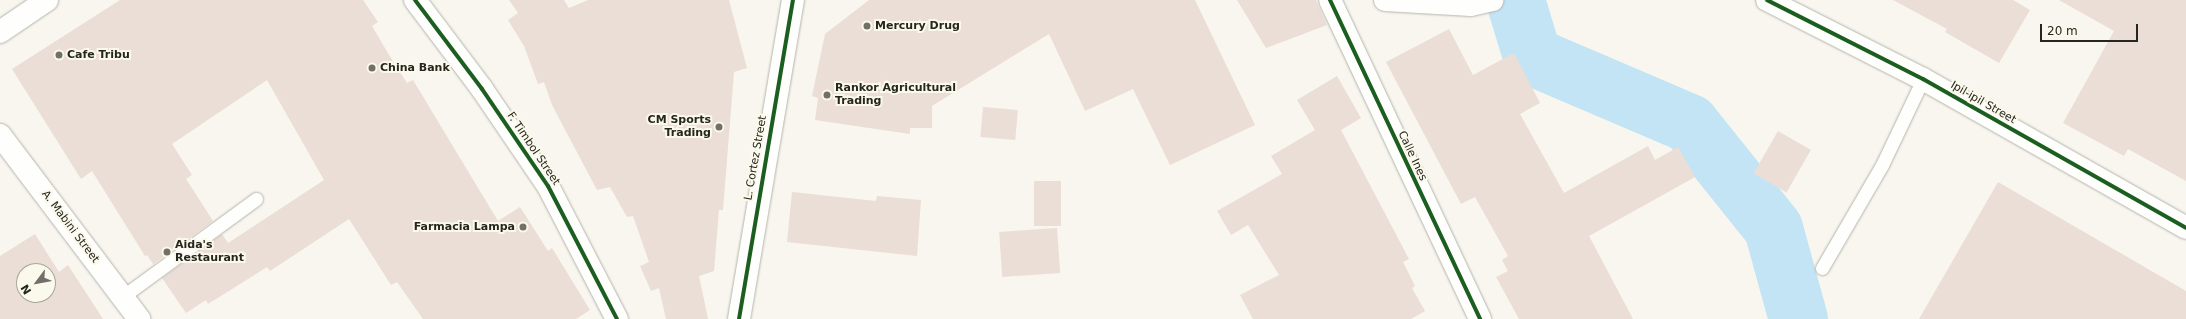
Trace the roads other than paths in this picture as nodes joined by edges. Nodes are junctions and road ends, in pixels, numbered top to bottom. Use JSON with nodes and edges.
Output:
{"nodes":[{"id":1,"x":47,"y":0,"type":"edge"},
{"id":2,"x":415,"y":0,"type":"edge"},
{"id":3,"x":793,"y":0,"type":"edge"},
{"id":4,"x":1330,"y":0,"type":"edge"},
{"id":5,"x":1385,"y":0,"type":"edge"},
{"id":6,"x":1767,"y":0,"type":"edge"},
{"id":7,"x":1482,"y":2,"type":"edge"},
{"id":8,"x":0,"y":32,"type":"edge"},
{"id":9,"x":1923,"y":79,"type":"junction"},
{"id":10,"x":0,"y":135,"type":"edge"},
{"id":11,"x":256,"y":199,"type":"dead end"},
{"id":12,"x":2186,"y":228,"type":"edge"},
{"id":13,"x":1822,"y":268,"type":"dead end"},
{"id":14,"x":122,"y":296,"type":"junction"},
{"id":15,"x":139,"y":319,"type":"edge"},
{"id":16,"x":617,"y":319,"type":"edge"},
{"id":17,"x":739,"y":319,"type":"edge"},
{"id":18,"x":1480,"y":319,"type":"edge"}],
"edges":[{"from":1,"to":8,"type":"street"},
{"from":2,"to":16,"type":"street","name":"F. Timbol Street"},
{"from":3,"to":17,"type":"street","name":"L. Cortez Street"},
{"from":4,"to":18,"type":"street","name":"Calle Ines"},
{"from":5,"to":7,"type":"street"},
{"from":6,"to":9,"type":"street","name":"Ipil-ipil Street"},
{"from":9,"to":12,"type":"street","name":"Ipil-ipil Street"},
{"from":9,"to":13,"type":"lane"},
{"from":10,"to":14,"type":"street","name":"A. Mabini Street"},
{"from":11,"to":14,"type":"lane"},
{"from":14,"to":15,"type":"street","name":"A. Mabini Street"}]}
